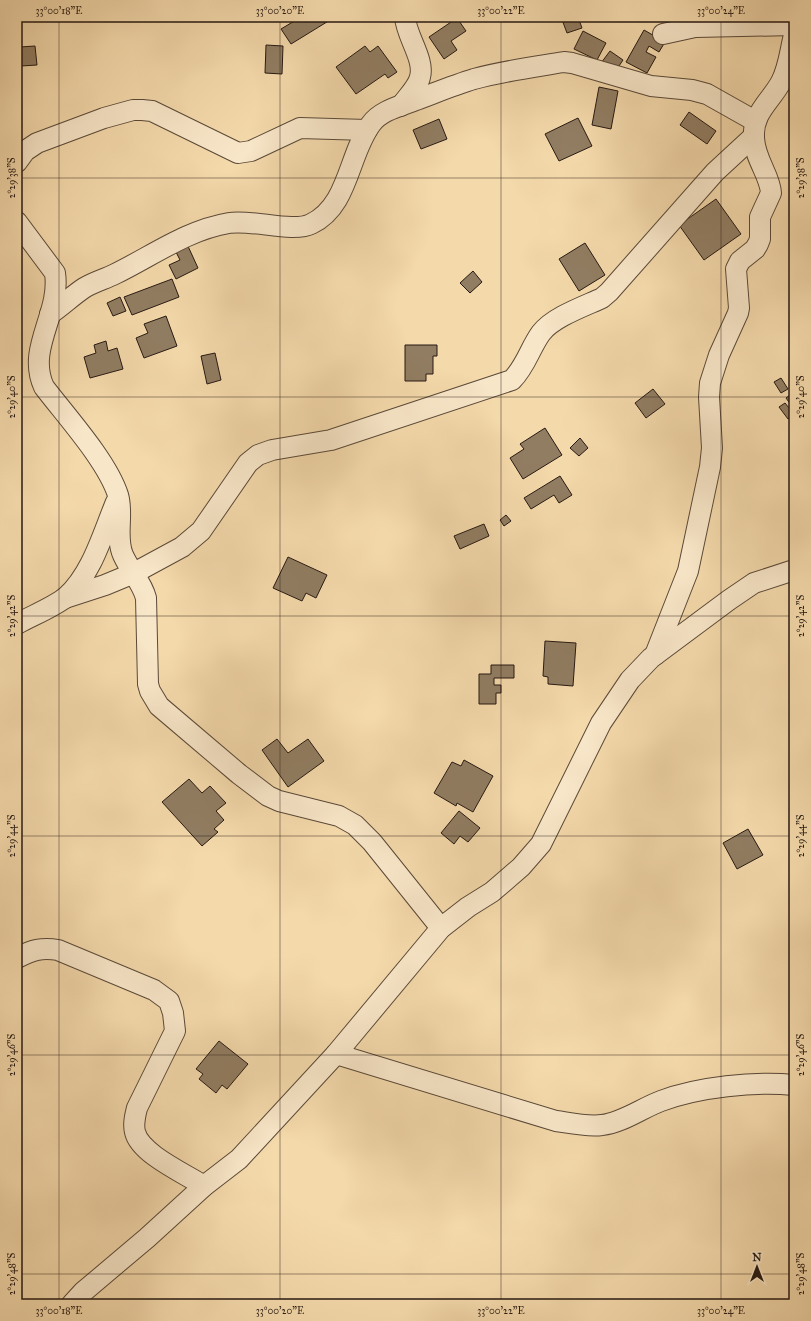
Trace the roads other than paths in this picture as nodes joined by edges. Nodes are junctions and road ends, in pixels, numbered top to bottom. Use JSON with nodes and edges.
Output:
{"nodes":[{"id":1,"x":405,"y":17,"type":"edge"},
{"id":2,"x":794,"y":25,"type":"edge"},
{"id":3,"x":663,"y":34,"type":"dead end"},
{"id":4,"x":794,"y":35,"type":"edge"},
{"id":5,"x":401,"y":106,"type":"junction"},
{"id":6,"x":754,"y":129,"type":"junction"},
{"id":7,"x":367,"y":130,"type":"junction"},
{"id":8,"x":17,"y":162,"type":"edge"},
{"id":9,"x":17,"y":222,"type":"edge"},
{"id":10,"x":50,"y":314,"type":"junction"},
{"id":11,"x":118,"y":496,"type":"junction"},
{"id":12,"x":794,"y":570,"type":"edge"},
{"id":13,"x":134,"y":573,"type":"junction"},
{"id":14,"x":65,"y":598,"type":"junction"},
{"id":15,"x":17,"y":624,"type":"edge"},
{"id":16,"x":655,"y":655,"type":"junction"},
{"id":17,"x":441,"y":928,"type":"junction"},
{"id":18,"x":17,"y":958,"type":"edge"},
{"id":19,"x":336,"y":1054,"type":"junction"},
{"id":20,"x":794,"y":1086,"type":"edge"},
{"id":21,"x":204,"y":1186,"type":"junction"},
{"id":22,"x":72,"y":1304,"type":"edge"}],
"edges":[{"from":1,"to":5,"type":"street"},
{"from":2,"to":3,"type":"street"},
{"from":4,"to":6,"type":"street"},
{"from":5,"to":6,"type":"street"},
{"from":5,"to":7,"type":"street"},
{"from":6,"to":13,"type":"street"},
{"from":6,"to":16,"type":"street"},
{"from":7,"to":8,"type":"street"},
{"from":7,"to":10,"type":"street"},
{"from":9,"to":10,"type":"street"},
{"from":10,"to":11,"type":"street"},
{"from":11,"to":13,"type":"street"},
{"from":11,"to":14,"type":"street"},
{"from":12,"to":16,"type":"street"},
{"from":13,"to":14,"type":"street"},
{"from":13,"to":17,"type":"street"},
{"from":14,"to":15,"type":"street"},
{"from":16,"to":17,"type":"street"},
{"from":17,"to":19,"type":"street"},
{"from":18,"to":21,"type":"street"},
{"from":19,"to":20,"type":"street"},
{"from":19,"to":21,"type":"street"},
{"from":21,"to":22,"type":"street"}]}
